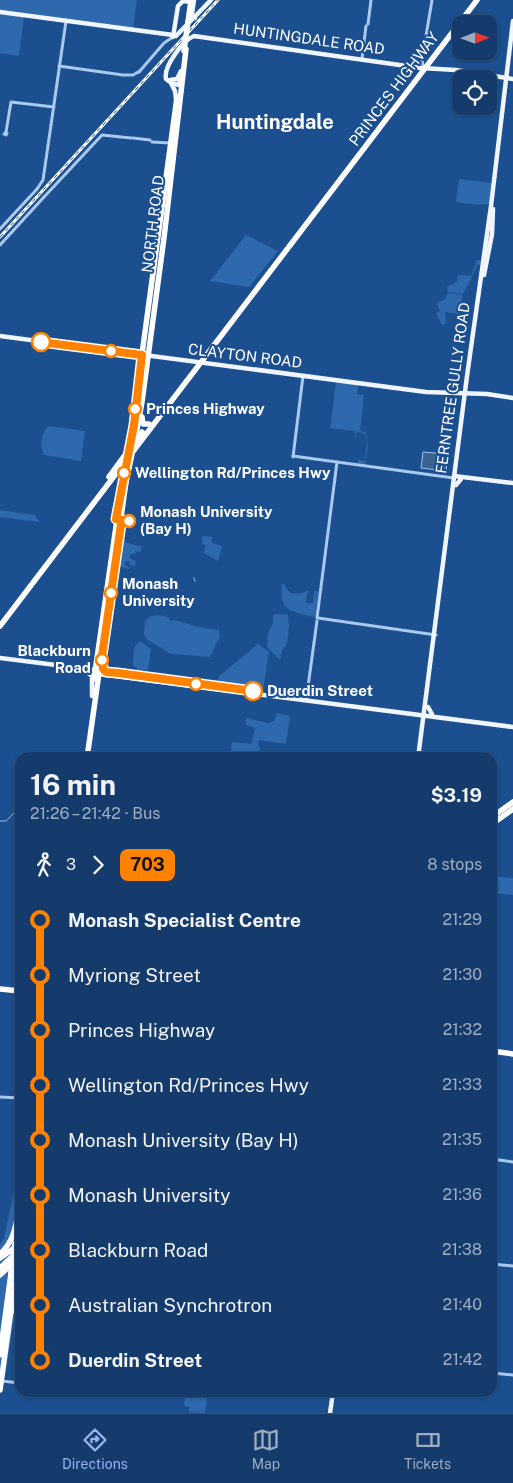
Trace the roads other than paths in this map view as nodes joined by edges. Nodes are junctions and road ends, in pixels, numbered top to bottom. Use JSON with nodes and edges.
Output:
{"nodes":[{"id":1,"x":211,"y":0,"type":"edge"},
{"id":2,"x":371,"y":0,"type":"edge"},
{"id":3,"x":432,"y":0,"type":"edge"},
{"id":4,"x":473,"y":0,"type":"edge"},
{"id":5,"x":477,"y":0,"type":"edge"},
{"id":6,"x":192,"y":2,"type":"edge"},
{"id":7,"x":0,"y":12,"type":"edge"},
{"id":8,"x":195,"y":18,"type":"junction"},
{"id":9,"x":66,"y":21,"type":"junction"},
{"id":10,"x":513,"y":21,"type":"edge"},
{"id":11,"x":175,"y":34,"type":"junction"},
{"id":12,"x":196,"y":36,"type":"junction"},
{"id":13,"x":513,"y":42,"type":"edge"},
{"id":14,"x":161,"y":47,"type":"junction"},
{"id":15,"x":185,"y":50,"type":"junction"},
{"id":16,"x":362,"y":59,"type":"junction"},
{"id":17,"x":59,"y":66,"type":"junction"},
{"id":18,"x":427,"y":66,"type":"junction"},
{"id":19,"x":180,"y":71,"type":"junction"},
{"id":20,"x":509,"y":78,"type":"edge"},
{"id":21,"x":170,"y":82,"type":"junction"},
{"id":22,"x":180,"y":82,"type":"junction"},
{"id":23,"x":176,"y":100,"type":"junction"},
{"id":24,"x":54,"y":107,"type":"junction"},
{"id":25,"x":3,"y":133,"type":"edge"},
{"id":26,"x":173,"y":143,"type":"junction"},
{"id":27,"x":0,"y":229,"type":"edge"},
{"id":28,"x":0,"y":244,"type":"edge"},
{"id":29,"x":0,"y":337,"type":"edge"},
{"id":30,"x":145,"y":356,"type":"junction"},
{"id":31,"x":202,"y":361,"type":"junction"},
{"id":32,"x":303,"y":376,"type":"junction"},
{"id":33,"x":457,"y":394,"type":"junction"},
{"id":34,"x":466,"y":394,"type":"junction"},
{"id":35,"x":513,"y":398,"type":"edge"},
{"id":36,"x":463,"y":402,"type":"junction"},
{"id":37,"x":141,"y":409,"type":"junction"},
{"id":38,"x":462,"y":418,"type":"junction"},
{"id":39,"x":149,"y":424,"type":"junction"},
{"id":40,"x":146,"y":434,"type":"junction"},
{"id":41,"x":132,"y":447,"type":"junction"},
{"id":42,"x":129,"y":460,"type":"junction"},
{"id":43,"x":337,"y":462,"type":"junction"},
{"id":44,"x":457,"y":476,"type":"junction"},
{"id":45,"x":110,"y":479,"type":"junction"},
{"id":46,"x":513,"y":483,"type":"edge"},
{"id":47,"x":121,"y":487,"type":"junction"},
{"id":48,"x":449,"y":526,"type":"junction"},
{"id":49,"x":113,"y":546,"type":"junction"},
{"id":50,"x":113,"y":576,"type":"junction"},
{"id":51,"x":104,"y":609,"type":"junction"},
{"id":52,"x":0,"y":620,"type":"edge"},
{"id":53,"x":317,"y":620,"type":"junction"},
{"id":54,"x":0,"y":626,"type":"edge"},
{"id":55,"x":435,"y":635,"type":"junction"},
{"id":56,"x":0,"y":659,"type":"edge"},
{"id":57,"x":99,"y":659,"type":"junction"},
{"id":58,"x":106,"y":673,"type":"junction"},
{"id":59,"x":94,"y":674,"type":"junction"},
{"id":60,"x":307,"y":700,"type":"junction"},
{"id":61,"x":426,"y":716,"type":"junction"},
{"id":62,"x":90,"y":723,"type":"junction"},
{"id":63,"x":513,"y":726,"type":"edge"},
{"id":64,"x":86,"y":752,"type":"edge"},
{"id":65,"x":421,"y":752,"type":"edge"},
{"id":66,"x":513,"y":804,"type":"edge"},
{"id":67,"x":497,"y":814,"type":"edge"},
{"id":68,"x":497,"y":819,"type":"edge"},
{"id":69,"x":0,"y":987,"type":"edge"},
{"id":70,"x":15,"y":989,"type":"edge"},
{"id":71,"x":497,"y":1053,"type":"edge"},
{"id":72,"x":513,"y":1055,"type":"edge"},
{"id":73,"x":0,"y":1097,"type":"edge"},
{"id":74,"x":15,"y":1098,"type":"edge"},
{"id":75,"x":497,"y":1160,"type":"edge"},
{"id":76,"x":513,"y":1162,"type":"edge"},
{"id":77,"x":15,"y":1224,"type":"edge"},
{"id":78,"x":15,"y":1249,"type":"edge"},
{"id":79,"x":15,"y":1251,"type":"edge"},
{"id":80,"x":0,"y":1254,"type":"edge"},
{"id":81,"x":0,"y":1258,"type":"edge"},
{"id":82,"x":15,"y":1260,"type":"edge"},
{"id":83,"x":15,"y":1261,"type":"edge"},
{"id":84,"x":497,"y":1264,"type":"edge"},
{"id":85,"x":513,"y":1266,"type":"edge"},
{"id":86,"x":0,"y":1268,"type":"edge"},
{"id":87,"x":15,"y":1269,"type":"edge"},
{"id":88,"x":0,"y":1275,"type":"edge"},
{"id":89,"x":0,"y":1279,"type":"edge"},
{"id":90,"x":15,"y":1290,"type":"edge"},
{"id":91,"x":15,"y":1308,"type":"edge"},
{"id":92,"x":7,"y":1338,"type":"junction"},
{"id":93,"x":0,"y":1355,"type":"edge"},
{"id":94,"x":2,"y":1365,"type":"edge"},
{"id":95,"x":497,"y":1374,"type":"edge"},
{"id":96,"x":513,"y":1376,"type":"edge"},
{"id":97,"x":4,"y":1381,"type":"edge"},
{"id":98,"x":0,"y":1389,"type":"edge"},
{"id":99,"x":334,"y":1397,"type":"edge"},
{"id":100,"x":332,"y":1413,"type":"edge"}],
"edges":[{"from":1,"to":8,"type":"main road"},
{"from":2,"to":16,"type":"street"},
{"from":3,"to":18,"type":"street"},
{"from":4,"to":18,"type":"highway","name":"PRINCES HIGHWAY"},
{"from":5,"to":18,"type":"highway","name":"PRINCES HIGHWAY"},
{"from":6,"to":8,"type":"main road"},
{"from":6,"to":11,"type":"main road"},
{"from":6,"to":15,"type":"highway","name":"NORTH ROAD","bridge":true},
{"from":7,"to":9,"type":"main road"},
{"from":8,"to":11,"type":"main road"},
{"from":9,"to":11,"type":"main road"},
{"from":9,"to":17,"type":"street"},
{"from":10,"to":20,"type":"main road","name":"FERNTREE GULLY ROAD"},
{"from":11,"to":14,"type":"street"},
{"from":11,"to":14,"type":"street"},
{"from":12,"to":16,"type":"main road","name":"HUNTINGDALE ROAD"},
{"from":12,"to":19,"type":"main road"},
{"from":12,"to":21,"type":"main road"},
{"from":13,"to":20,"type":"main road","name":"FERNTREE GULLY ROAD"},
{"from":14,"to":17,"type":"street"},
{"from":15,"to":19,"type":"highway","name":"NORTH ROAD"},
{"from":15,"to":22,"type":"highway","name":"NORTH ROAD"},
{"from":16,"to":18,"type":"main road","name":"HUNTINGDALE ROAD"},
{"from":17,"to":24,"type":"street"},
{"from":18,"to":20,"type":"main road","name":"HUNTINGDALE ROAD"},
{"from":18,"to":31,"type":"highway","name":"PRINCES HIGHWAY"},
{"from":19,"to":22,"type":"highway","name":"NORTH ROAD"},
{"from":20,"to":34,"type":"main road","name":"FERNTREE GULLY ROAD"},
{"from":21,"to":22,"type":"main road"},
{"from":21,"to":23,"type":"main road"},
{"from":22,"to":23,"type":"highway","name":"NORTH ROAD"},
{"from":22,"to":26,"type":"highway","name":"NORTH ROAD"},
{"from":23,"to":26,"type":"highway","name":"NORTH ROAD"},
{"from":24,"to":25,"type":"street"},
{"from":24,"to":27,"type":"street"},
{"from":26,"to":28,"type":"street"},
{"from":26,"to":30,"type":"highway","name":"NORTH ROAD"},
{"from":29,"to":30,"type":"main road","name":"CLAYTON ROAD"},
{"from":30,"to":31,"type":"main road","name":"CLAYTON ROAD"},
{"from":30,"to":37,"type":"highway","name":"NORTH ROAD"},
{"from":30,"to":41,"type":"highway","name":"NORTH ROAD"},
{"from":31,"to":32,"type":"main road","name":"CLAYTON ROAD"},
{"from":31,"to":39,"type":"highway","name":"PRINCES HIGHWAY"},
{"from":31,"to":40,"type":"highway","name":"PRINCES HIGHWAY"},
{"from":32,"to":33,"type":"main road","name":"CLAYTON ROAD"},
{"from":32,"to":43,"type":"street"},
{"from":33,"to":34,"type":"main road","name":"CLAYTON ROAD"},
{"from":33,"to":36,"type":"main road"},
{"from":34,"to":35,"type":"main road","name":"CLAYTON ROAD"},
{"from":34,"to":36,"type":"main road","name":"FERNTREE GULLY ROAD"},
{"from":34,"to":38,"type":"main road","name":"FERNTREE GULLY ROAD"},
{"from":36,"to":38,"type":"main road","name":"FERNTREE GULLY ROAD"},
{"from":37,"to":39,"type":"highway"},
{"from":37,"to":41,"type":"highway","name":"NORTH ROAD"},
{"from":38,"to":44,"type":"main road","name":"FERNTREE GULLY ROAD"},
{"from":39,"to":41,"type":"highway","name":"PRINCES HIGHWAY"},
{"from":40,"to":41,"type":"highway","name":"PRINCES HIGHWAY"},
{"from":40,"to":42,"type":"highway"},
{"from":41,"to":42,"type":"highway"},
{"from":41,"to":45,"type":"highway"},
{"from":42,"to":45,"type":"highway"},
{"from":42,"to":47,"type":"highway"},
{"from":42,"to":50,"type":"highway"},
{"from":43,"to":44,"type":"street"},
{"from":43,"to":53,"type":"street"},
{"from":44,"to":46,"type":"main road"},
{"from":44,"to":48,"type":"main road","name":"FERNTREE GULLY ROAD"},
{"from":44,"to":48,"type":"main road","name":"FERNTREE GULLY ROAD"},
{"from":45,"to":47,"type":"highway"},
{"from":45,"to":52,"type":"highway"},
{"from":45,"to":54,"type":"highway"},
{"from":47,"to":49,"type":"highway"},
{"from":48,"to":55,"type":"main road","name":"FERNTREE GULLY ROAD"},
{"from":49,"to":50,"type":"highway"},
{"from":49,"to":51,"type":"highway"},
{"from":50,"to":51,"type":"highway"},
{"from":50,"to":57,"type":"highway"},
{"from":51,"to":57,"type":"highway"},
{"from":53,"to":55,"type":"street"},
{"from":53,"to":60,"type":"street"},
{"from":55,"to":61,"type":"main road","name":"FERNTREE GULLY ROAD"},
{"from":55,"to":61,"type":"main road","name":"FERNTREE GULLY ROAD"},
{"from":56,"to":59,"type":"main road"},
{"from":57,"to":58,"type":"main road"},
{"from":57,"to":59,"type":"highway"},
{"from":57,"to":59,"type":"main road"},
{"from":58,"to":59,"type":"main road"},
{"from":58,"to":59,"type":"main road"},
{"from":58,"to":60,"type":"main road"},
{"from":59,"to":62,"type":"highway"},
{"from":59,"to":62,"type":"highway"},
{"from":60,"to":61,"type":"main road"},
{"from":61,"to":63,"type":"main road"},
{"from":61,"to":65,"type":"main road","name":"FERNTREE GULLY ROAD"},
{"from":62,"to":64,"type":"highway"},
{"from":66,"to":67,"type":"highway"},
{"from":66,"to":68,"type":"highway"},
{"from":69,"to":70,"type":"highway"},
{"from":71,"to":72,"type":"highway"},
{"from":73,"to":74,"type":"street"},
{"from":75,"to":76,"type":"street"},
{"from":77,"to":80,"type":"highway"},
{"from":78,"to":81,"type":"highway"},
{"from":79,"to":86,"type":"highway"},
{"from":82,"to":93,"type":"highway","bridge":true},
{"from":83,"to":88,"type":"highway"},
{"from":84,"to":85,"type":"street"},
{"from":87,"to":89,"type":"highway"},
{"from":90,"to":92,"type":"highway"},
{"from":91,"to":92,"type":"highway"},
{"from":92,"to":94,"type":"highway"},
{"from":94,"to":97,"type":"highway"},
{"from":95,"to":96,"type":"street"},
{"from":97,"to":98,"type":"highway"},
{"from":99,"to":100,"type":"main road"}]}
